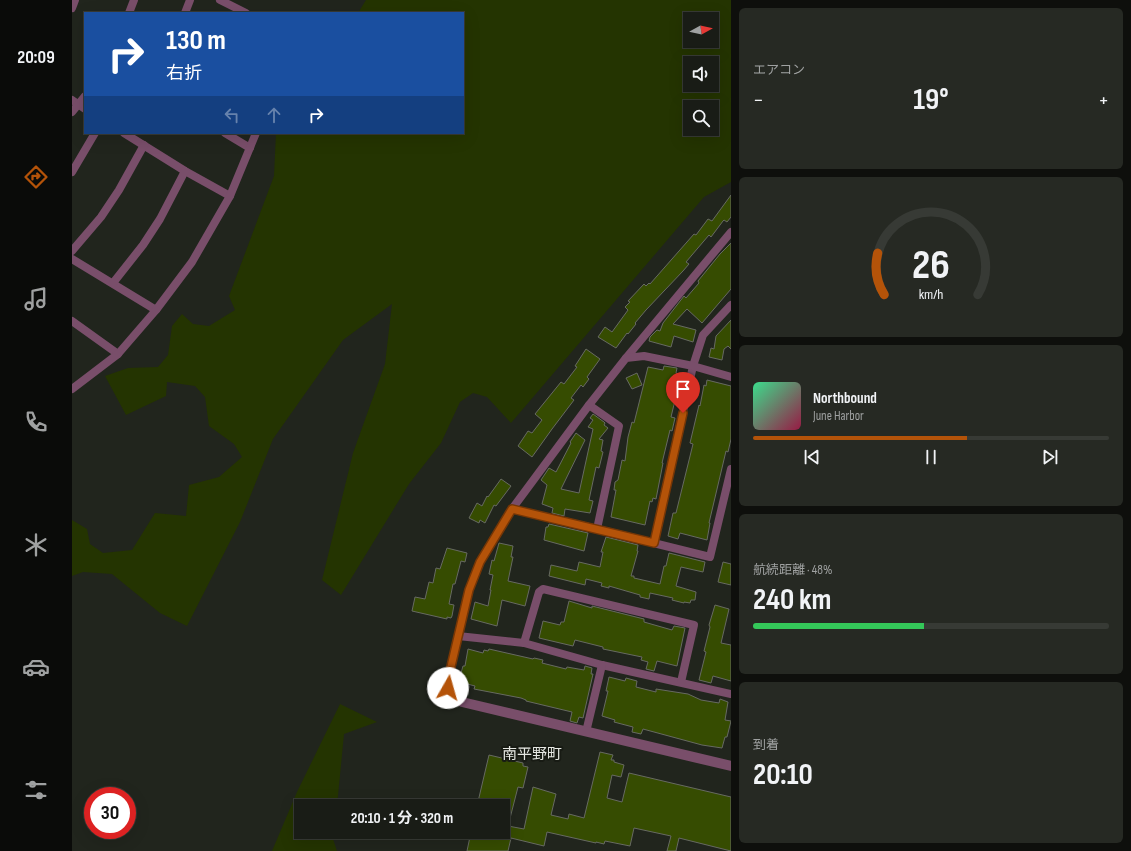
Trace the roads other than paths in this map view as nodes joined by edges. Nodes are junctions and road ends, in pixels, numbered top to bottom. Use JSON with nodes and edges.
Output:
{"nodes":[{"id":1,"x":75,"y":0,"type":"edge"},
{"id":2,"x":134,"y":0,"type":"edge"},
{"id":3,"x":190,"y":0,"type":"edge"},
{"id":4,"x":220,"y":0,"type":"edge"},
{"id":5,"x":72,"y":8,"type":"edge"},
{"id":6,"x":130,"y":12,"type":"edge"},
{"id":7,"x":185,"y":12,"type":"edge"},
{"id":8,"x":242,"y":12,"type":"edge"},
{"id":9,"x":78,"y":105,"type":"edge"},
{"id":10,"x":72,"y":112,"type":"edge"},
{"id":11,"x":94,"y":134,"type":"edge"},
{"id":12,"x":126,"y":134,"type":"edge"},
{"id":13,"x":227,"y":134,"type":"edge"},
{"id":14,"x":256,"y":134,"type":"edge"},
{"id":15,"x":144,"y":145,"type":"junction"},
{"id":16,"x":250,"y":148,"type":"junction"},
{"id":17,"x":185,"y":171,"type":"junction"},
{"id":18,"x":72,"y":172,"type":"edge"},
{"id":19,"x":230,"y":196,"type":"junction"},
{"id":20,"x":731,"y":232,"type":"edge"},
{"id":21,"x":72,"y":252,"type":"edge"},
{"id":22,"x":72,"y":259,"type":"edge"},
{"id":23,"x":113,"y":283,"type":"junction"},
{"id":24,"x":731,"y":305,"type":"edge"},
{"id":25,"x":156,"y":310,"type":"junction"},
{"id":26,"x":72,"y":321,"type":"edge"},
{"id":27,"x":118,"y":354,"type":"junction"},
{"id":28,"x":626,"y":358,"type":"junction"},
{"id":29,"x":693,"y":366,"type":"junction"},
{"id":30,"x":731,"y":377,"type":"edge"},
{"id":31,"x":72,"y":389,"type":"edge"},
{"id":32,"x":589,"y":405,"type":"junction"},
{"id":33,"x":731,"y":469,"type":"edge"},
{"id":34,"x":512,"y":509,"type":"junction"},
{"id":35,"x":597,"y":529,"type":"junction"},
{"id":36,"x":654,"y":543,"type":"junction"},
{"id":37,"x":458,"y":636,"type":"junction"},
{"id":38,"x":524,"y":643,"type":"junction"},
{"id":39,"x":602,"y":665,"type":"junction"},
{"id":40,"x":681,"y":682,"type":"junction"},
{"id":41,"x":731,"y":694,"type":"edge"},
{"id":42,"x":454,"y":696,"type":"joint"},
{"id":43,"x":586,"y":732,"type":"junction"},
{"id":44,"x":731,"y":766,"type":"edge"}],
"edges":[{"from":1,"to":5,"type":"street"},
{"from":2,"to":6,"type":"street"},
{"from":3,"to":7,"type":"street"},
{"from":4,"to":8,"type":"street"},
{"from":9,"to":10,"type":"street"},
{"from":11,"to":18,"type":"street"},
{"from":12,"to":15,"type":"street"},
{"from":13,"to":16,"type":"street"},
{"from":14,"to":16,"type":"street"},
{"from":15,"to":17,"type":"street"},
{"from":15,"to":21,"type":"street"},
{"from":16,"to":19,"type":"street"},
{"from":17,"to":19,"type":"street"},
{"from":17,"to":23,"type":"street"},
{"from":19,"to":25,"type":"street"},
{"from":20,"to":28,"type":"street"},
{"from":22,"to":23,"type":"street"},
{"from":23,"to":25,"type":"street"},
{"from":24,"to":29,"type":"street"},
{"from":25,"to":27,"type":"street"},
{"from":26,"to":27,"type":"street"},
{"from":27,"to":31,"type":"street"},
{"from":28,"to":29,"type":"street"},
{"from":28,"to":32,"type":"street"},
{"from":29,"to":30,"type":"street"},
{"from":29,"to":36,"type":"street"},
{"from":32,"to":34,"type":"street"},
{"from":32,"to":35,"type":"street"},
{"from":33,"to":36,"type":"street"},
{"from":34,"to":35,"type":"street"},
{"from":34,"to":37,"type":"street"},
{"from":35,"to":36,"type":"street"},
{"from":37,"to":38,"type":"street"},
{"from":37,"to":42,"type":"street"},
{"from":38,"to":39,"type":"street"},
{"from":38,"to":40,"type":"street"},
{"from":39,"to":40,"type":"street"},
{"from":39,"to":43,"type":"street"},
{"from":40,"to":41,"type":"street"},
{"from":42,"to":43,"type":"street"},
{"from":43,"to":44,"type":"street"}]}
